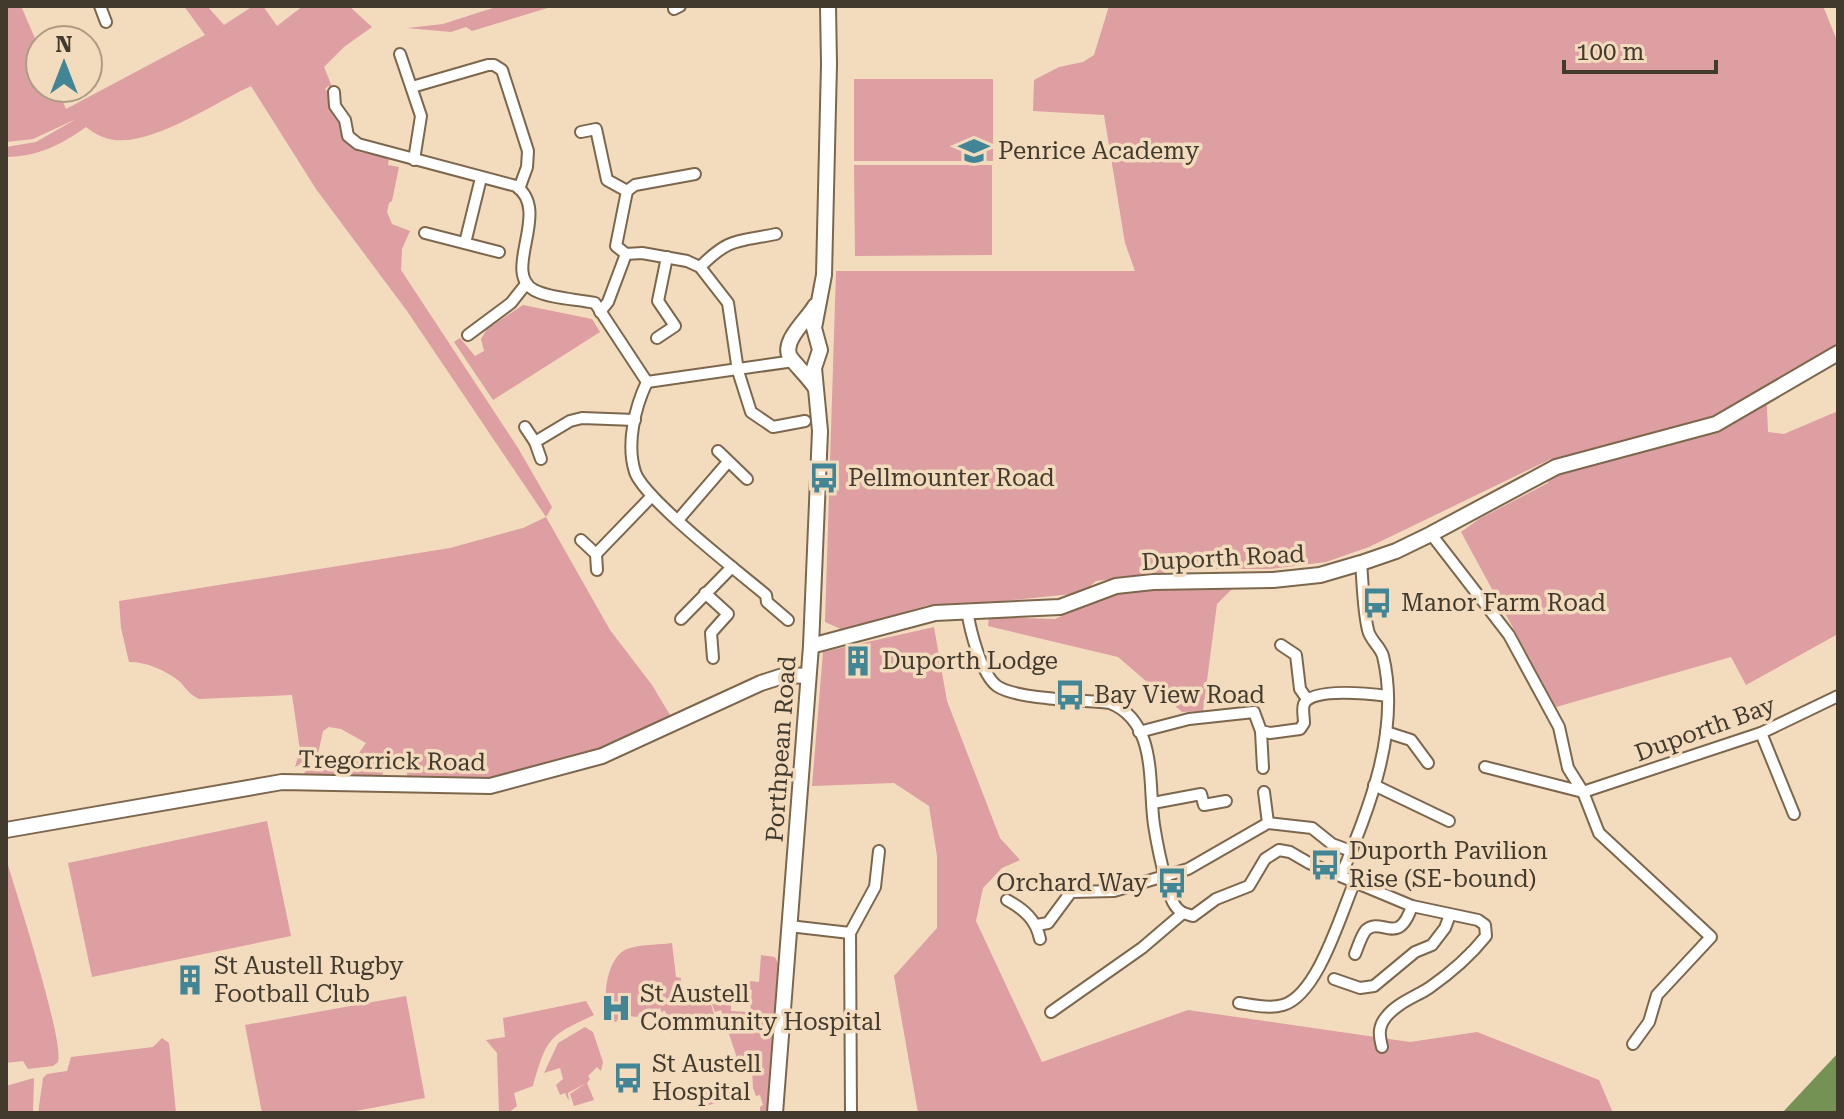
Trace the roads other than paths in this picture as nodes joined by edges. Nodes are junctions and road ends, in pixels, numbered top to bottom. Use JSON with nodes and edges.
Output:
{"nodes":[{"id":1,"x":100,"y":6,"type":"edge"},
{"id":2,"x":828,"y":6,"type":"edge"},
{"id":3,"x":106,"y":22,"type":"dead end"},
{"id":4,"x":400,"y":54,"type":"dead end"},
{"id":5,"x":412,"y":87,"type":"junction"},
{"id":6,"x":334,"y":92,"type":"dead end"},
{"id":7,"x":581,"y":132,"type":"dead end"},
{"id":8,"x":414,"y":160,"type":"junction"},
{"id":9,"x":695,"y":174,"type":"dead end"},
{"id":10,"x":481,"y":178,"type":"junction"},
{"id":11,"x":519,"y":189,"type":"junction"},
{"id":12,"x":627,"y":191,"type":"junction"},
{"id":13,"x":425,"y":233,"type":"dead end"},
{"id":14,"x":776,"y":234,"type":"dead end"},
{"id":15,"x":465,"y":243,"type":"junction"},
{"id":16,"x":499,"y":252,"type":"dead end"},
{"id":17,"x":626,"y":254,"type":"junction"},
{"id":18,"x":667,"y":257,"type":"junction"},
{"id":19,"x":700,"y":267,"type":"junction"},
{"id":20,"x":526,"y":284,"type":"junction"},
{"id":21,"x":818,"y":302,"type":"junction"},
{"id":22,"x":600,"y":312,"type":"junction"},
{"id":23,"x":468,"y":335,"type":"dead end"},
{"id":24,"x":657,"y":338,"type":"dead end"},
{"id":25,"x":818,"y":341,"type":"junction"},
{"id":26,"x":790,"y":342,"type":"junction"},
{"id":27,"x":1838,"y":353,"type":"edge"},
{"id":28,"x":818,"y":357,"type":"junction"},
{"id":29,"x":796,"y":363,"type":"junction"},
{"id":30,"x":766,"y":364,"type":"junction"},
{"id":31,"x":738,"y":371,"type":"junction"},
{"id":32,"x":647,"y":382,"type":"junction"},
{"id":33,"x":816,"y":389,"type":"junction"},
{"id":34,"x":635,"y":420,"type":"junction"},
{"id":35,"x":805,"y":421,"type":"dead end"},
{"id":36,"x":525,"y":427,"type":"dead end"},
{"id":37,"x":535,"y":442,"type":"junction"},
{"id":38,"x":718,"y":451,"type":"dead end"},
{"id":39,"x":541,"y":459,"type":"dead end"},
{"id":40,"x":728,"y":462,"type":"junction"},
{"id":41,"x":747,"y":479,"type":"dead end"},
{"id":42,"x":652,"y":496,"type":"junction"},
{"id":43,"x":678,"y":520,"type":"junction"},
{"id":44,"x":1431,"y":534,"type":"junction"},
{"id":45,"x":581,"y":540,"type":"dead end"},
{"id":46,"x":596,"y":554,"type":"junction"},
{"id":47,"x":1361,"y":563,"type":"junction"},
{"id":48,"x":732,"y":567,"type":"junction"},
{"id":49,"x":597,"y":570,"type":"dead end"},
{"id":50,"x":705,"y":593,"type":"junction"},
{"id":51,"x":967,"y":610,"type":"junction"},
{"id":52,"x":681,"y":619,"type":"dead end"},
{"id":53,"x":788,"y":620,"type":"dead end"},
{"id":54,"x":1281,"y":645,"type":"dead end"},
{"id":55,"x":811,"y":646,"type":"junction"},
{"id":56,"x":713,"y":658,"type":"dead end"},
{"id":57,"x":808,"y":676,"type":"junction"},
{"id":58,"x":1388,"y":696,"type":"junction"},
{"id":59,"x":1838,"y":696,"type":"edge"},
{"id":60,"x":1307,"y":699,"type":"junction"},
{"id":61,"x":1261,"y":731,"type":"junction"},
{"id":62,"x":1139,"y":732,"type":"junction"},
{"id":63,"x":1386,"y":732,"type":"junction"},
{"id":64,"x":1761,"y":733,"type":"junction"},
{"id":65,"x":1428,"y":763,"type":"dead end"},
{"id":66,"x":1485,"y":767,"type":"dead end"},
{"id":67,"x":1263,"y":768,"type":"dead end"},
{"id":68,"x":1374,"y":785,"type":"junction"},
{"id":69,"x":1264,"y":792,"type":"dead end"},
{"id":70,"x":1583,"y":792,"type":"junction"},
{"id":71,"x":1226,"y":801,"type":"dead end"},
{"id":72,"x":1153,"y":803,"type":"junction"},
{"id":73,"x":1794,"y":814,"type":"dead end"},
{"id":74,"x":1449,"y":821,"type":"dead end"},
{"id":75,"x":1268,"y":823,"type":"junction"},
{"id":76,"x":6,"y":830,"type":"edge"},
{"id":77,"x":879,"y":851,"type":"dead end"},
{"id":78,"x":1351,"y":851,"type":"junction"},
{"id":79,"x":1165,"y":876,"type":"junction"},
{"id":80,"x":1341,"y":876,"type":"junction"},
{"id":81,"x":1355,"y":881,"type":"junction"},
{"id":82,"x":1007,"y":900,"type":"dead end"},
{"id":83,"x":1412,"y":906,"type":"junction"},
{"id":84,"x":1183,"y":913,"type":"junction"},
{"id":85,"x":1450,"y":915,"type":"junction"},
{"id":86,"x":1037,"y":925,"type":"junction"},
{"id":87,"x":789,"y":926,"type":"junction"},
{"id":88,"x":850,"y":933,"type":"junction"},
{"id":89,"x":1040,"y":939,"type":"dead end"},
{"id":90,"x":1355,"y":954,"type":"dead end"},
{"id":91,"x":1334,"y":979,"type":"dead end"},
{"id":92,"x":1239,"y":1003,"type":"dead end"},
{"id":93,"x":1051,"y":1012,"type":"dead end"},
{"id":94,"x":1633,"y":1044,"type":"dead end"},
{"id":95,"x":1382,"y":1047,"type":"dead end"},
{"id":96,"x":775,"y":1113,"type":"edge"},
{"id":97,"x":851,"y":1113,"type":"edge"}],
"edges":[{"from":1,"to":3,"type":"street"},
{"from":2,"to":21,"type":"street","name":"Porthpean Road"},
{"from":4,"to":5,"type":"street"},
{"from":5,"to":8,"type":"street"},
{"from":5,"to":11,"type":"street"},
{"from":6,"to":8,"type":"street"},
{"from":7,"to":12,"type":"street"},
{"from":8,"to":10,"type":"street"},
{"from":9,"to":12,"type":"street"},
{"from":10,"to":11,"type":"street"},
{"from":10,"to":15,"type":"street"},
{"from":11,"to":20,"type":"street"},
{"from":12,"to":17,"type":"street"},
{"from":13,"to":15,"type":"street"},
{"from":14,"to":19,"type":"street"},
{"from":15,"to":16,"type":"street"},
{"from":17,"to":18,"type":"street"},
{"from":17,"to":22,"type":"street"},
{"from":18,"to":19,"type":"street"},
{"from":18,"to":24,"type":"street"},
{"from":19,"to":31,"type":"street"},
{"from":20,"to":22,"type":"street"},
{"from":20,"to":23,"type":"street"},
{"from":21,"to":25,"type":"street","name":"Porthpean Road"},
{"from":21,"to":26,"type":"street","name":"Porthpean Road"},
{"from":22,"to":32,"type":"street"},
{"from":25,"to":26,"type":"street"},
{"from":25,"to":28,"type":"street","name":"Porthpean Road"},
{"from":26,"to":29,"type":"street"},
{"from":26,"to":30,"type":"street"},
{"from":27,"to":44,"type":"street","name":"Duporth Road"},
{"from":28,"to":29,"type":"street"},
{"from":28,"to":33,"type":"street","name":"Porthpean Road"},
{"from":29,"to":30,"type":"street"},
{"from":29,"to":33,"type":"street"},
{"from":30,"to":31,"type":"street"},
{"from":31,"to":32,"type":"street"},
{"from":31,"to":35,"type":"street"},
{"from":32,"to":34,"type":"street"},
{"from":33,"to":55,"type":"street","name":"Porthpean Road"},
{"from":34,"to":37,"type":"street"},
{"from":34,"to":42,"type":"street"},
{"from":36,"to":37,"type":"street"},
{"from":37,"to":39,"type":"street"},
{"from":38,"to":40,"type":"street"},
{"from":40,"to":41,"type":"street"},
{"from":40,"to":43,"type":"street"},
{"from":42,"to":43,"type":"street"},
{"from":42,"to":46,"type":"street"},
{"from":43,"to":48,"type":"street"},
{"from":44,"to":47,"type":"street","name":"Duporth Road"},
{"from":44,"to":70,"type":"street"},
{"from":45,"to":46,"type":"street"},
{"from":46,"to":49,"type":"street"},
{"from":47,"to":51,"type":"street","name":"Duporth Road"},
{"from":47,"to":58,"type":"street"},
{"from":48,"to":50,"type":"street"},
{"from":48,"to":53,"type":"street"},
{"from":50,"to":52,"type":"street"},
{"from":50,"to":56,"type":"street"},
{"from":51,"to":55,"type":"street","name":"Duporth Road"},
{"from":51,"to":62,"type":"street"},
{"from":54,"to":60,"type":"street"},
{"from":55,"to":57,"type":"street","name":"Porthpean Road"},
{"from":57,"to":76,"type":"street","name":"Tregorrick Road"},
{"from":57,"to":87,"type":"street","name":"Porthpean Road"},
{"from":58,"to":60,"type":"street"},
{"from":58,"to":63,"type":"street"},
{"from":59,"to":64,"type":"street","name":"Duporth Bay"},
{"from":60,"to":61,"type":"street"},
{"from":61,"to":62,"type":"street"},
{"from":61,"to":67,"type":"street"},
{"from":62,"to":72,"type":"street"},
{"from":63,"to":65,"type":"street"},
{"from":63,"to":68,"type":"street"},
{"from":64,"to":70,"type":"street","name":"Duporth Bay"},
{"from":64,"to":73,"type":"street"},
{"from":66,"to":70,"type":"street"},
{"from":68,"to":74,"type":"street"},
{"from":68,"to":78,"type":"street"},
{"from":69,"to":75,"type":"street"},
{"from":70,"to":94,"type":"street"},
{"from":71,"to":72,"type":"street"},
{"from":72,"to":79,"type":"street"},
{"from":75,"to":78,"type":"street"},
{"from":75,"to":79,"type":"street"},
{"from":77,"to":88,"type":"street"},
{"from":78,"to":80,"type":"street"},
{"from":79,"to":84,"type":"street"},
{"from":79,"to":86,"type":"street"},
{"from":80,"to":81,"type":"street"},
{"from":80,"to":84,"type":"street"},
{"from":81,"to":83,"type":"street"},
{"from":81,"to":92,"type":"street"},
{"from":82,"to":86,"type":"street"},
{"from":83,"to":85,"type":"street"},
{"from":83,"to":90,"type":"street"},
{"from":84,"to":93,"type":"street"},
{"from":85,"to":91,"type":"street"},
{"from":85,"to":95,"type":"street"},
{"from":86,"to":89,"type":"street"},
{"from":87,"to":88,"type":"street"},
{"from":87,"to":96,"type":"street","name":"Porthpean Road"},
{"from":88,"to":97,"type":"street"}]}
